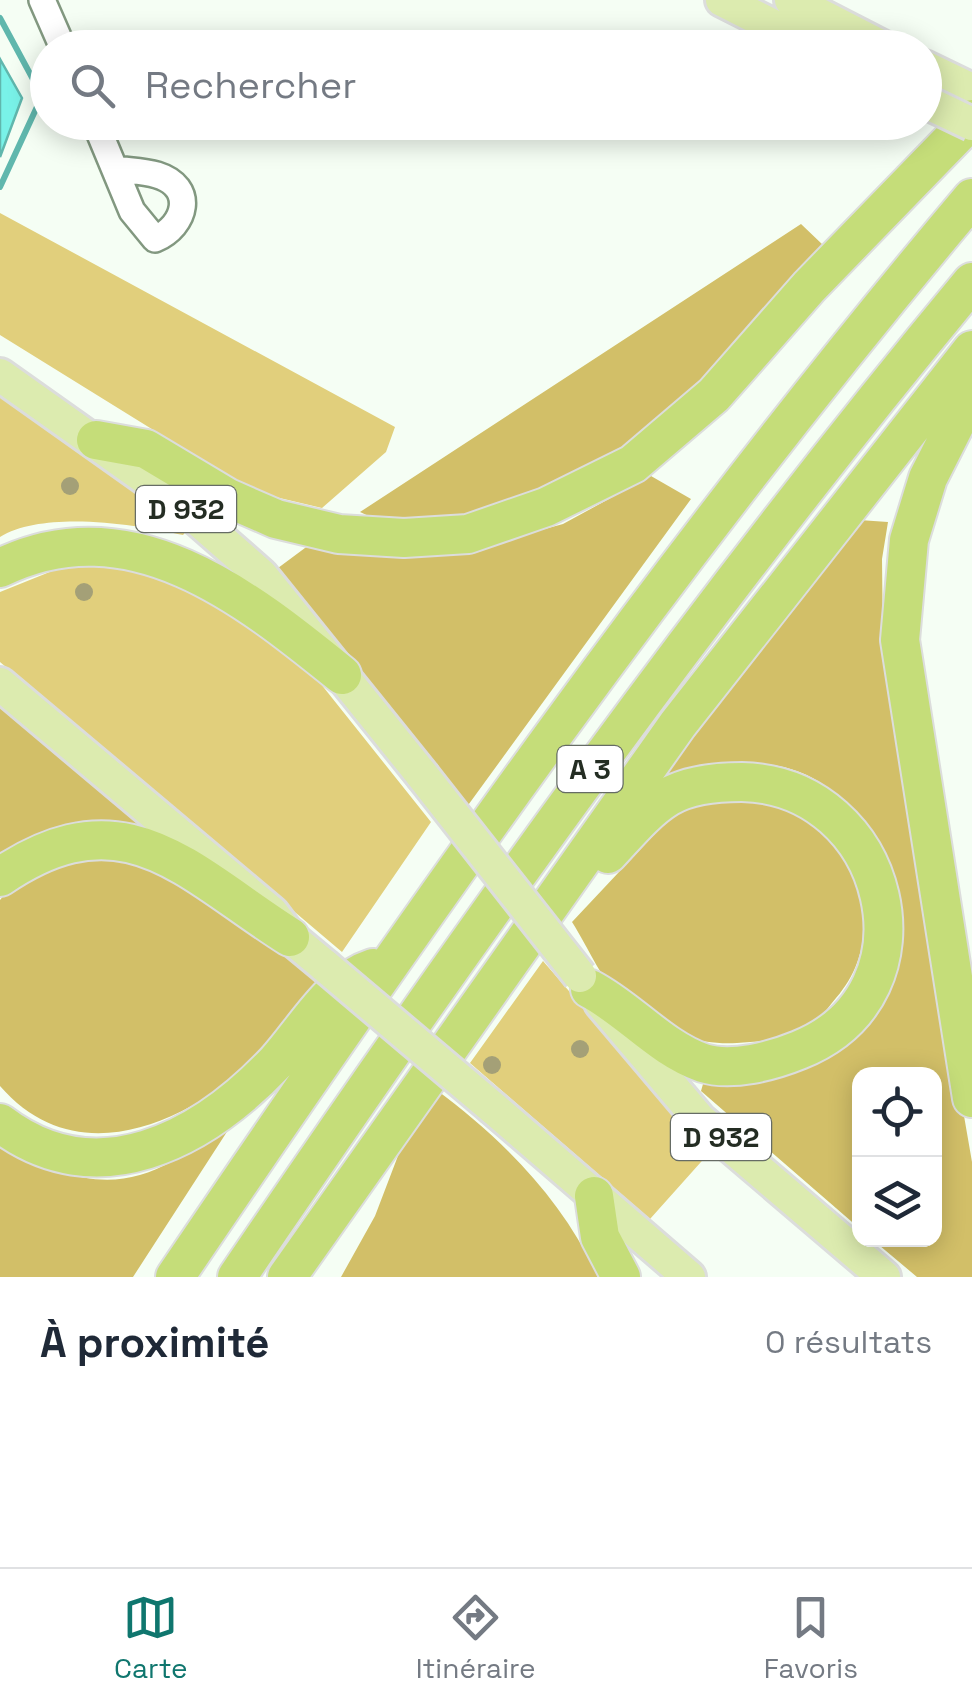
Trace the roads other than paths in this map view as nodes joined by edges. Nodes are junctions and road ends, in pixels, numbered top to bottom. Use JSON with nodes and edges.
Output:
{"nodes":[{"id":1,"x":42,"y":0,"type":"edge"},
{"id":2,"x":722,"y":0,"type":"edge"},
{"id":3,"x":791,"y":0,"type":"edge"},
{"id":4,"x":55,"y":30,"type":"edge"},
{"id":5,"x":781,"y":30,"type":"edge"},
{"id":6,"x":849,"y":30,"type":"edge"},
{"id":7,"x":942,"y":76,"type":"edge"},
{"id":8,"x":972,"y":90,"type":"edge"},
{"id":9,"x":942,"y":109,"type":"edge"},
{"id":10,"x":972,"y":122,"type":"edge"},
{"id":11,"x":104,"y":140,"type":"edge"},
{"id":12,"x":116,"y":169,"type":"dead end"},
{"id":13,"x":972,"y":198,"type":"edge"},
{"id":14,"x":972,"y":282,"type":"edge"},
{"id":15,"x":972,"y":350,"type":"edge"},
{"id":16,"x":0,"y":374,"type":"edge"},
{"id":17,"x":972,"y":391,"type":"edge"},
{"id":18,"x":96,"y":440,"type":"junction"},
{"id":19,"x":0,"y":568,"type":"edge"},
{"id":20,"x":342,"y":676,"type":"junction"},
{"id":21,"x":0,"y":684,"type":"edge"},
{"id":22,"x":570,"y":872,"type":"junction"},
{"id":23,"x":0,"y":877,"type":"edge"},
{"id":24,"x":290,"y":937,"type":"junction"},
{"id":25,"x":390,"y":963,"type":"junction"},
{"id":26,"x":584,"y":982,"type":"junction"},
{"id":27,"x":972,"y":1098,"type":"edge"},
{"id":28,"x":0,"y":1123,"type":"edge"},
{"id":29,"x":352,"y":1185,"type":"junction"},
{"id":30,"x":594,"y":1196,"type":"junction"},
{"id":31,"x":176,"y":1277,"type":"edge"},
{"id":32,"x":237,"y":1277,"type":"edge"},
{"id":33,"x":287,"y":1277,"type":"edge"},
{"id":34,"x":320,"y":1277,"type":"edge"},
{"id":35,"x":621,"y":1277,"type":"edge"},
{"id":36,"x":689,"y":1277,"type":"edge"},
{"id":37,"x":884,"y":1277,"type":"edge"}],
"edges":[{"from":1,"to":4,"type":"lane"},
{"from":2,"to":5,"type":"main road"},
{"from":3,"to":6,"type":"main road"},
{"from":7,"to":8,"type":"main road"},
{"from":9,"to":10,"type":"main road","bridge":true},
{"from":10,"to":18,"type":"highway"},
{"from":11,"to":12,"type":"lane"},
{"from":13,"to":25,"type":"highway","number":"A 3"},
{"from":14,"to":32,"type":"highway","number":"A 3"},
{"from":15,"to":22,"type":"highway"},
{"from":16,"to":18,"type":"main road","number":"D 932"},
{"from":17,"to":27,"type":"highway"},
{"from":18,"to":20,"type":"main road","number":"D 932"},
{"from":19,"to":20,"type":"highway"},
{"from":20,"to":26,"type":"main road","number":"D 932","bridge":true},
{"from":21,"to":24,"type":"main road"},
{"from":22,"to":26,"type":"highway"},
{"from":22,"to":29,"type":"highway"},
{"from":23,"to":24,"type":"highway"},
{"from":24,"to":30,"type":"main road","bridge":true},
{"from":25,"to":28,"type":"highway"},
{"from":25,"to":31,"type":"highway","number":"A 3"},
{"from":26,"to":37,"type":"main road","number":"D 932"},
{"from":29,"to":33,"type":"highway"},
{"from":29,"to":34,"type":"highway"},
{"from":30,"to":35,"type":"highway"},
{"from":30,"to":36,"type":"main road"}]}
